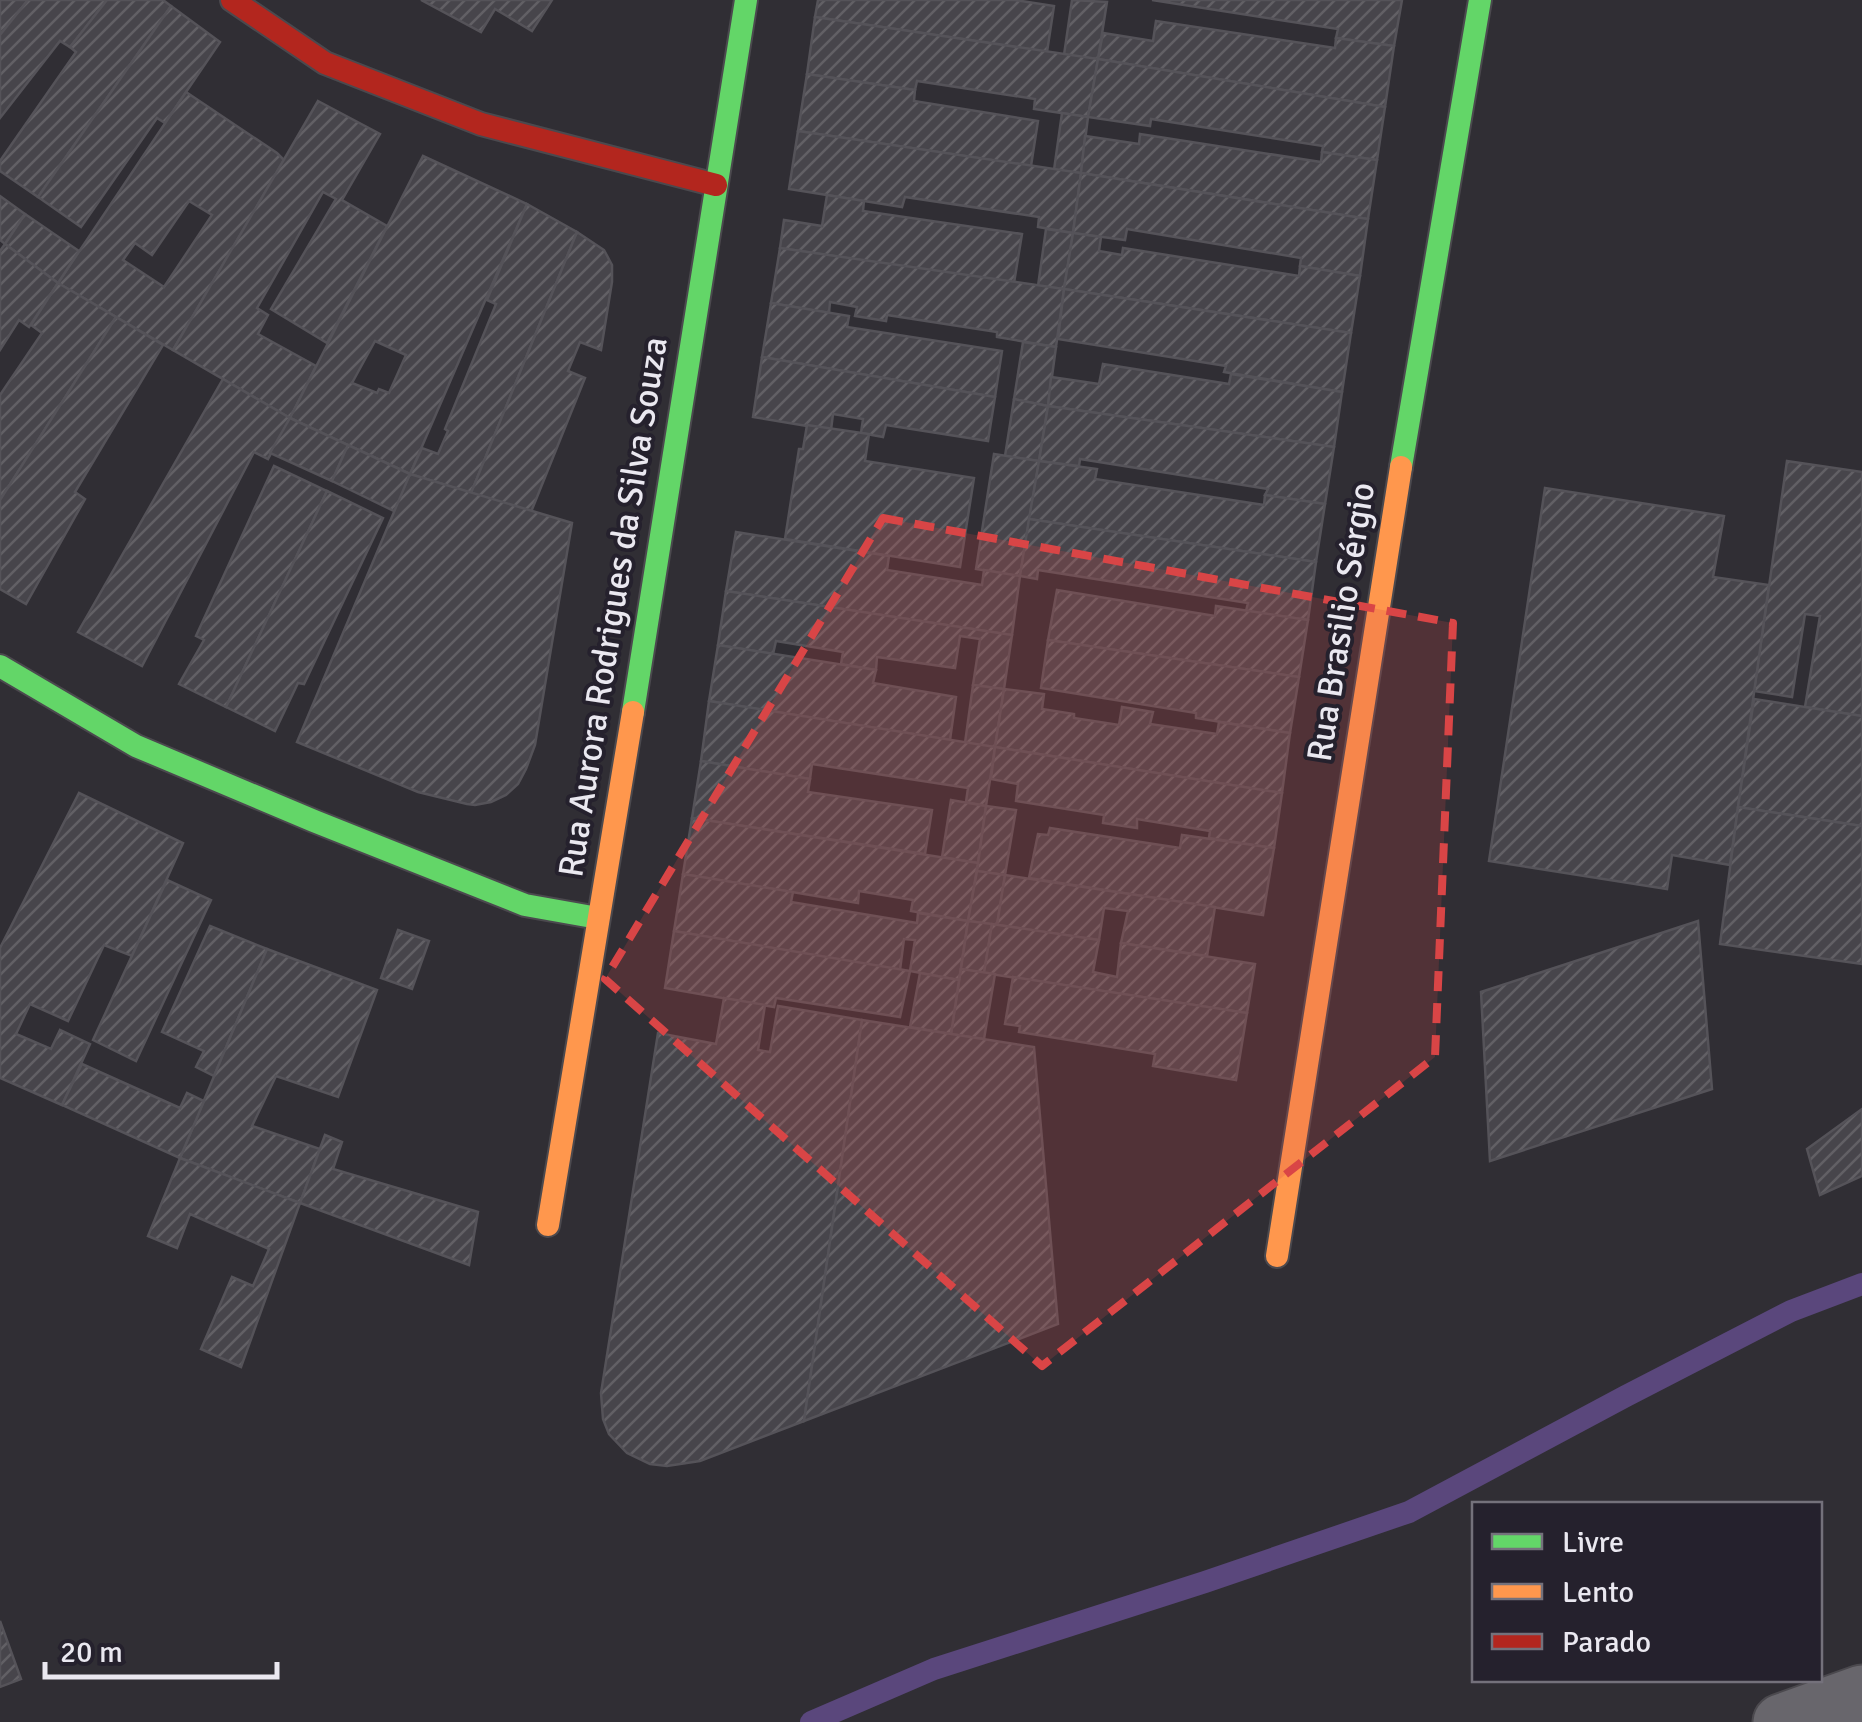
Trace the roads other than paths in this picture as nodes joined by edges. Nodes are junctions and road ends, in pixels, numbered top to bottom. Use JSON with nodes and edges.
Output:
{"nodes":[{"id":1,"x":232,"y":0,"type":"edge"},
{"id":2,"x":746,"y":0,"type":"edge"},
{"id":3,"x":1480,"y":0,"type":"edge"},
{"id":4,"x":716,"y":185,"type":"junction"},
{"id":5,"x":0,"y":666,"type":"edge"},
{"id":6,"x":598,"y":918,"type":"junction"},
{"id":7,"x":548,"y":1226,"type":"dead end"},
{"id":8,"x":1277,"y":1256,"type":"dead end"},
{"id":9,"x":1862,"y":1693,"type":"edge"},
{"id":10,"x":1780,"y":1722,"type":"edge"}],
"edges":[{"from":1,"to":4,"type":"street"},
{"from":2,"to":4,"type":"street","name":"Rua Aurora Rodrigues da Silva Souza"},
{"from":3,"to":8,"type":"street","name":"Rua Brasilio Sérgio"},
{"from":4,"to":6,"type":"street","name":"Rua Aurora Rodrigues da Silva Souza"},
{"from":5,"to":6,"type":"street"},
{"from":6,"to":7,"type":"street","name":"Rua Aurora Rodrigues da Silva Souza"},
{"from":9,"to":10,"type":"street"}]}
